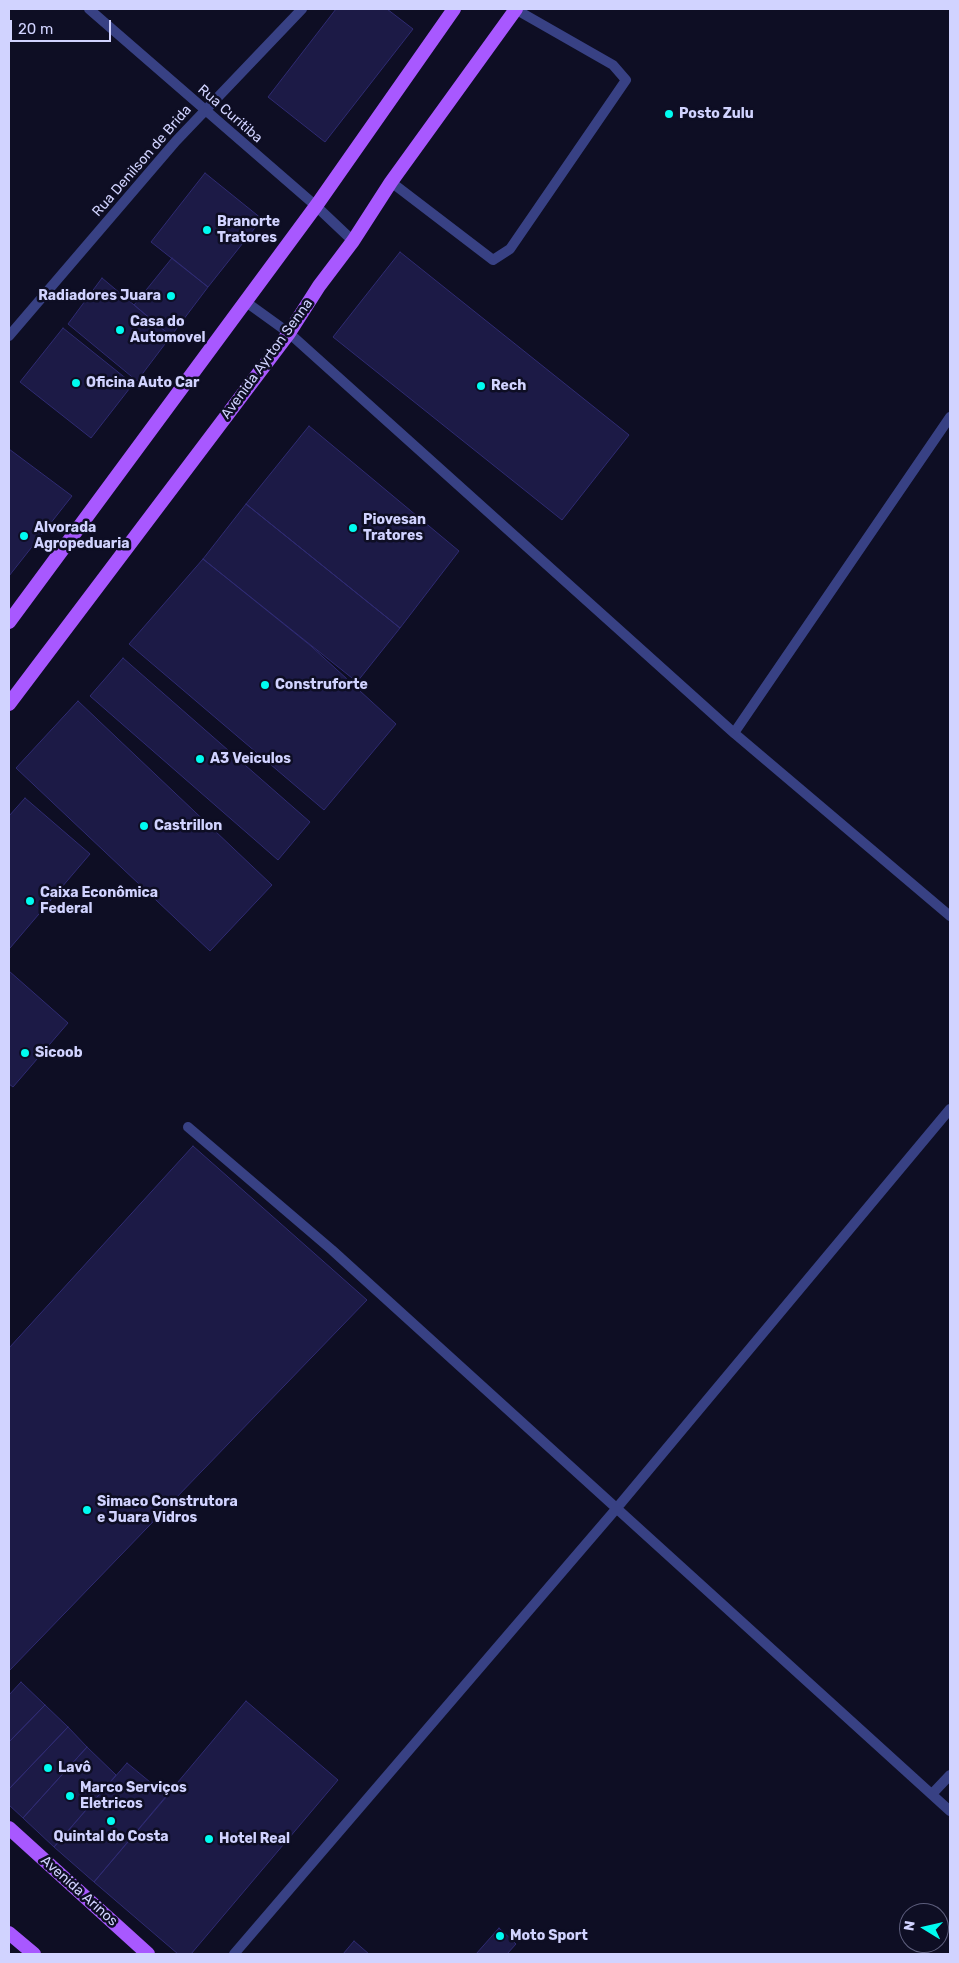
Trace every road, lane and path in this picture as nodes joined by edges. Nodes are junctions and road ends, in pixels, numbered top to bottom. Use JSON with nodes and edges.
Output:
{"nodes":[{"id":1,"x":89,"y":9,"type":"edge"},
{"id":2,"x":302,"y":9,"type":"edge"},
{"id":3,"x":454,"y":9,"type":"edge"},
{"id":4,"x":516,"y":9,"type":"edge"},
{"id":5,"x":205,"y":111,"type":"junction"},
{"id":6,"x":391,"y":182,"type":"junction"},
{"id":7,"x":316,"y":206,"type":"junction"},
{"id":8,"x":353,"y":241,"type":"junction"},
{"id":9,"x":246,"y":302,"type":"junction"},
{"id":10,"x":289,"y":333,"type":"junction"},
{"id":11,"x":9,"y":336,"type":"edge"},
{"id":12,"x":950,"y":417,"type":"edge"},
{"id":13,"x":9,"y":622,"type":"edge"},
{"id":14,"x":9,"y":704,"type":"edge"},
{"id":15,"x":734,"y":733,"type":"junction"},
{"id":16,"x":950,"y":916,"type":"edge"},
{"id":17,"x":950,"y":1109,"type":"edge"},
{"id":18,"x":188,"y":1127,"type":"dead end"},
{"id":19,"x":616,"y":1509,"type":"junction"},
{"id":20,"x":950,"y":1775,"type":"edge"},
{"id":21,"x":932,"y":1794,"type":"junction"},
{"id":22,"x":950,"y":1811,"type":"edge"},
{"id":23,"x":9,"y":1828,"type":"edge"},
{"id":24,"x":9,"y":1932,"type":"edge"},
{"id":25,"x":34,"y":1954,"type":"edge"},
{"id":26,"x":148,"y":1954,"type":"edge"},
{"id":27,"x":234,"y":1954,"type":"edge"}],
"edges":[{"from":1,"to":5,"type":"street","name":"Rua Curitiba"},
{"from":2,"to":5,"type":"street","name":"Rua Denilson de Brida"},
{"from":3,"to":7,"type":"main road"},
{"from":4,"to":6,"type":"main road","name":"Avenida Ayrton Senna"},
{"from":4,"to":6,"type":"street"},
{"from":5,"to":7,"type":"street","name":"Rua Curitiba"},
{"from":5,"to":11,"type":"street","name":"Rua Denilson de Brida"},
{"from":6,"to":8,"type":"main road","name":"Avenida Ayrton Senna"},
{"from":7,"to":8,"type":"street","name":"Rua Curitiba"},
{"from":7,"to":9,"type":"main road"},
{"from":8,"to":10,"type":"main road","name":"Avenida Ayrton Senna"},
{"from":9,"to":10,"type":"street"},
{"from":9,"to":13,"type":"main road"},
{"from":10,"to":14,"type":"main road","name":"Avenida Ayrton Senna"},
{"from":10,"to":15,"type":"street"},
{"from":12,"to":15,"type":"street"},
{"from":15,"to":16,"type":"street"},
{"from":17,"to":19,"type":"street"},
{"from":18,"to":19,"type":"street"},
{"from":19,"to":21,"type":"street"},
{"from":19,"to":27,"type":"street"},
{"from":20,"to":21,"type":"street"},
{"from":21,"to":22,"type":"street"},
{"from":23,"to":26,"type":"main road","name":"Avenida Arinos"},
{"from":24,"to":25,"type":"main road"}]}
